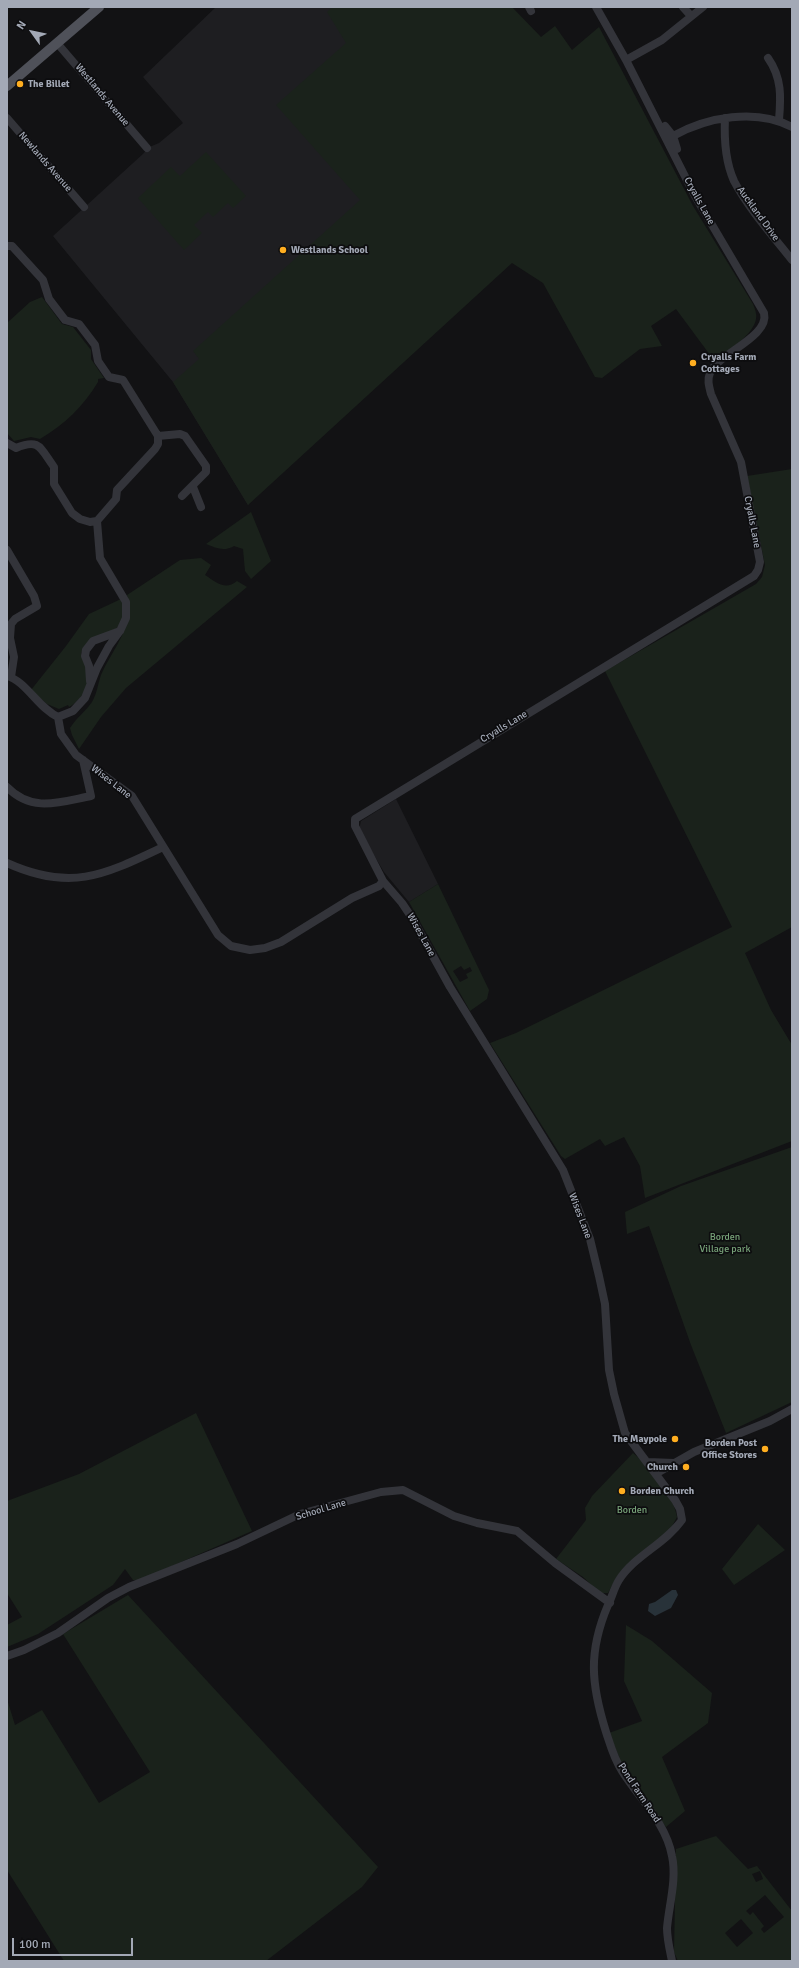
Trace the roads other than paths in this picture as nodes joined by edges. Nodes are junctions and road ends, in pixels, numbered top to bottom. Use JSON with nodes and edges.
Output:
{"nodes":[{"id":1,"x":99,"y":7,"type":"edge"},
{"id":2,"x":596,"y":7,"type":"edge"},
{"id":3,"x":683,"y":7,"type":"edge"},
{"id":4,"x":704,"y":7,"type":"edge"},
{"id":5,"x":691,"y":16,"type":"junction"},
{"id":6,"x":57,"y":43,"type":"junction"},
{"id":7,"x":768,"y":58,"type":"dead end"},
{"id":8,"x":626,"y":60,"type":"junction"},
{"id":9,"x":7,"y":86,"type":"edge"},
{"id":10,"x":7,"y":118,"type":"edge"},
{"id":11,"x":725,"y":118,"type":"junction"},
{"id":12,"x":779,"y":120,"type":"junction"},
{"id":13,"x":664,"y":126,"type":"dead end"},
{"id":14,"x":792,"y":127,"type":"edge"},
{"id":15,"x":673,"y":136,"type":"junction"},
{"id":16,"x":147,"y":148,"type":"dead end"},
{"id":17,"x":677,"y":149,"type":"dead end"},
{"id":18,"x":84,"y":207,"type":"dead end"},
{"id":19,"x":7,"y":246,"type":"edge"},
{"id":20,"x":792,"y":260,"type":"edge"},
{"id":21,"x":158,"y":436,"type":"junction"},
{"id":22,"x":7,"y":443,"type":"edge"},
{"id":23,"x":193,"y":487,"type":"junction"},
{"id":24,"x":182,"y":496,"type":"dead end"},
{"id":25,"x":201,"y":507,"type":"dead end"},
{"id":26,"x":97,"y":521,"type":"junction"},
{"id":27,"x":7,"y":550,"type":"edge"},
{"id":28,"x":120,"y":631,"type":"junction"},
{"id":29,"x":9,"y":676,"type":"edge"},
{"id":30,"x":90,"y":684,"type":"junction"},
{"id":31,"x":58,"y":717,"type":"junction"},
{"id":32,"x":83,"y":760,"type":"junction"},
{"id":33,"x":7,"y":786,"type":"edge"},
{"id":34,"x":164,"y":847,"type":"junction"},
{"id":35,"x":7,"y":863,"type":"edge"},
{"id":36,"x":383,"y":881,"type":"junction"},
{"id":37,"x":792,"y":1409,"type":"edge"},
{"id":38,"x":648,"y":1462,"type":"junction"},
{"id":39,"x":675,"y":1463,"type":"junction"},
{"id":40,"x":657,"y":1473,"type":"junction"},
{"id":41,"x":610,"y":1602,"type":"junction"},
{"id":42,"x":7,"y":1656,"type":"edge"},
{"id":43,"x":672,"y":1961,"type":"edge"}],
"edges":[{"from":1,"to":6,"type":"main road"},
{"from":2,"to":8,"type":"street","name":"Cryalls Lane"},
{"from":3,"to":5,"type":"street"},
{"from":4,"to":5,"type":"street"},
{"from":5,"to":8,"type":"street"},
{"from":6,"to":9,"type":"main road"},
{"from":6,"to":16,"type":"street","name":"Westlands Avenue"},
{"from":7,"to":12,"type":"street"},
{"from":8,"to":36,"type":"street","name":"Cryalls Lane"},
{"from":10,"to":18,"type":"street","name":"Newlands Avenue"},
{"from":11,"to":12,"type":"street"},
{"from":11,"to":15,"type":"street"},
{"from":11,"to":20,"type":"street","name":"Auckland Drive"},
{"from":12,"to":14,"type":"street"},
{"from":13,"to":15,"type":"street"},
{"from":15,"to":17,"type":"street"},
{"from":19,"to":21,"type":"street"},
{"from":21,"to":23,"type":"street"},
{"from":21,"to":26,"type":"street"},
{"from":22,"to":26,"type":"street"},
{"from":23,"to":24,"type":"street"},
{"from":23,"to":25,"type":"street"},
{"from":26,"to":28,"type":"street"},
{"from":27,"to":29,"type":"street"},
{"from":28,"to":30,"type":"street"},
{"from":28,"to":30,"type":"street"},
{"from":29,"to":31,"type":"street"},
{"from":30,"to":31,"type":"street"},
{"from":31,"to":32,"type":"street","name":"Wises Lane"},
{"from":32,"to":33,"type":"street"},
{"from":32,"to":34,"type":"street","name":"Wises Lane"},
{"from":34,"to":35,"type":"street"},
{"from":34,"to":36,"type":"street","name":"Wises Lane"},
{"from":36,"to":38,"type":"street","name":"Wises Lane"},
{"from":37,"to":39,"type":"street"},
{"from":38,"to":39,"type":"street"},
{"from":38,"to":40,"type":"street","name":"Wises Lane"},
{"from":39,"to":40,"type":"street"},
{"from":40,"to":41,"type":"street","name":"Pond Farm Road"},
{"from":41,"to":42,"type":"street","name":"School Lane"},
{"from":41,"to":43,"type":"street","name":"Pond Farm Road"}]}
